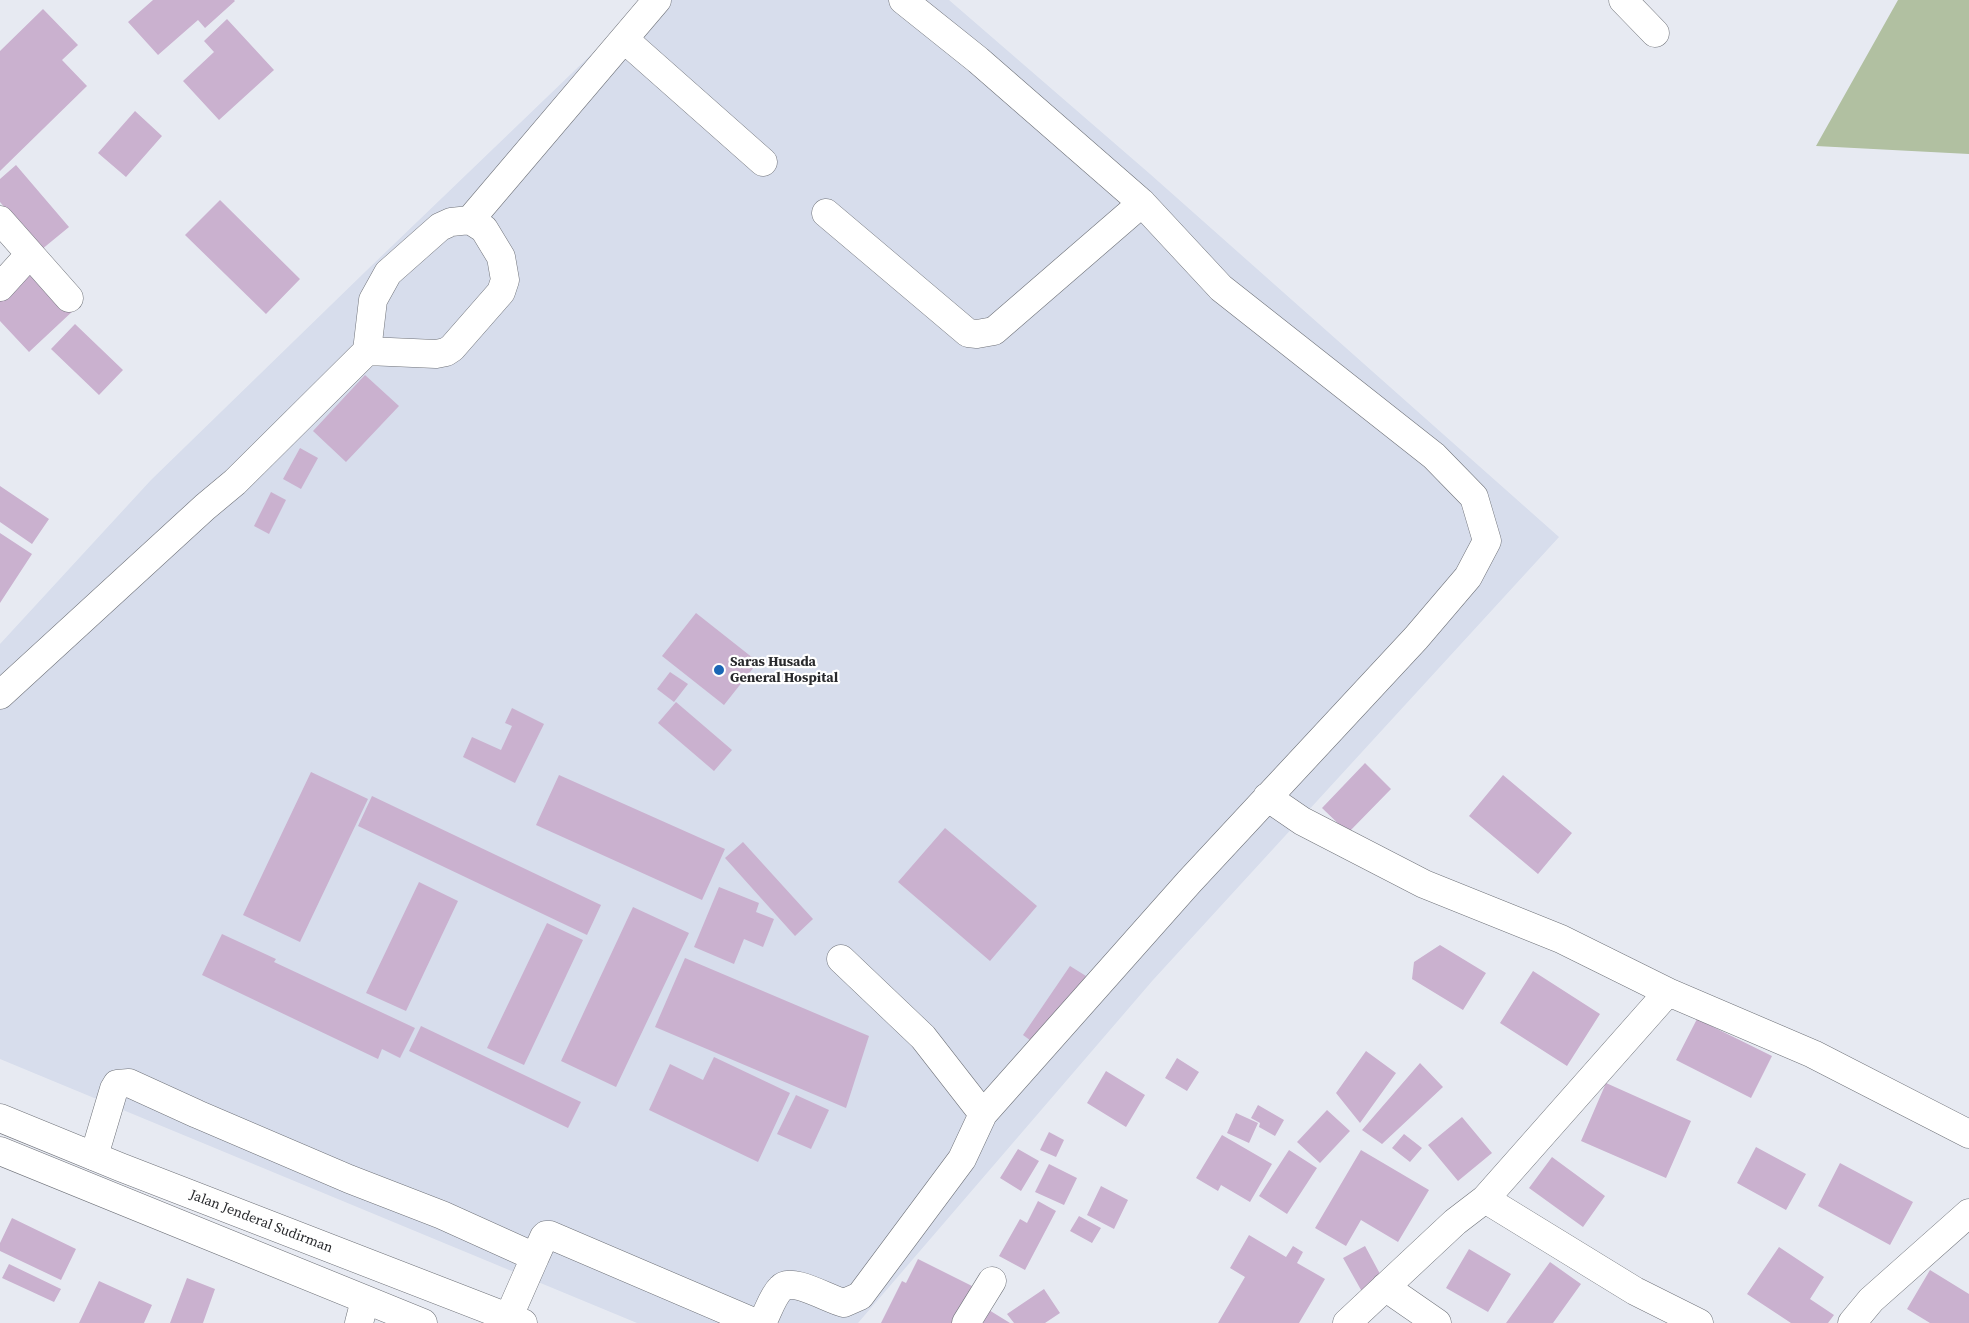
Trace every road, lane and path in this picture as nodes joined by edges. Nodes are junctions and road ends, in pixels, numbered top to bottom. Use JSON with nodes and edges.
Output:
{"nodes":[{"id":1,"x":657,"y":0,"type":"edge"},
{"id":2,"x":903,"y":0,"type":"edge"},
{"id":3,"x":1623,"y":0,"type":"edge"},
{"id":4,"x":1655,"y":32,"type":"dead end"},
{"id":5,"x":624,"y":39,"type":"junction"},
{"id":6,"x":763,"y":162,"type":"dead end"},
{"id":7,"x":1142,"y":203,"type":"junction"},
{"id":8,"x":826,"y":213,"type":"dead end"},
{"id":9,"x":0,"y":220,"type":"edge"},
{"id":10,"x":470,"y":220,"type":"junction"},
{"id":11,"x":30,"y":254,"type":"junction"},
{"id":12,"x":0,"y":287,"type":"edge"},
{"id":13,"x":70,"y":298,"type":"dead end"},
{"id":14,"x":366,"y":351,"type":"junction"},
{"id":15,"x":0,"y":695,"type":"edge"},
{"id":16,"x":1267,"y":797,"type":"junction"},
{"id":17,"x":840,"y":959,"type":"dead end"},
{"id":18,"x":1668,"y":992,"type":"junction"},
{"id":19,"x":983,"y":1114,"type":"junction"},
{"id":20,"x":0,"y":1118,"type":"edge"},
{"id":21,"x":1969,"y":1134,"type":"edge"},
{"id":22,"x":0,"y":1151,"type":"edge"},
{"id":23,"x":83,"y":1152,"type":"junction"},
{"id":24,"x":120,"y":1167,"type":"junction"},
{"id":25,"x":58,"y":1175,"type":"junction"},
{"id":26,"x":106,"y":1194,"type":"junction"},
{"id":27,"x":1485,"y":1199,"type":"junction"},
{"id":28,"x":1969,"y":1213,"type":"edge"},
{"id":29,"x":535,"y":1257,"type":"junction"},
{"id":30,"x":992,"y":1281,"type":"dead end"},
{"id":31,"x":1385,"y":1287,"type":"junction"},
{"id":32,"x":362,"y":1312,"type":"edge"},
{"id":33,"x":513,"y":1321,"type":"edge"},
{"id":34,"x":423,"y":1323,"type":"edge"},
{"id":35,"x":756,"y":1323,"type":"edge"},
{"id":36,"x":762,"y":1323,"type":"edge"},
{"id":37,"x":966,"y":1323,"type":"edge"},
{"id":38,"x":1347,"y":1323,"type":"edge"},
{"id":39,"x":1437,"y":1323,"type":"edge"},
{"id":40,"x":1699,"y":1323,"type":"edge"},
{"id":41,"x":1852,"y":1323,"type":"edge"}],
"edges":[{"from":1,"to":5,"type":"street"},
{"from":2,"to":7,"type":"street"},
{"from":3,"to":4,"type":"street"},
{"from":5,"to":6,"type":"street"},
{"from":5,"to":10,"type":"street"},
{"from":7,"to":8,"type":"street"},
{"from":7,"to":16,"type":"street"},
{"from":9,"to":11,"type":"street"},
{"from":10,"to":14,"type":"street"},
{"from":10,"to":14,"type":"street"},
{"from":11,"to":12,"type":"street"},
{"from":11,"to":13,"type":"street"},
{"from":14,"to":15,"type":"street"},
{"from":16,"to":18,"type":"street"},
{"from":16,"to":19,"type":"street"},
{"from":17,"to":19,"type":"street"},
{"from":18,"to":21,"type":"street"},
{"from":18,"to":27,"type":"street"},
{"from":19,"to":36,"type":"street"},
{"from":20,"to":23,"type":"street","name":"Jalan Jenderal Sudirman"},
{"from":22,"to":25,"type":"street"},
{"from":23,"to":24,"type":"street","name":"Jalan Jenderal Sudirman"},
{"from":23,"to":25,"type":"street"},
{"from":23,"to":29,"type":"street"},
{"from":24,"to":26,"type":"street"},
{"from":24,"to":33,"type":"street","name":"Jalan Jenderal Sudirman"},
{"from":25,"to":26,"type":"street"},
{"from":26,"to":32,"type":"street"},
{"from":27,"to":31,"type":"street"},
{"from":27,"to":40,"type":"street"},
{"from":28,"to":41,"type":"street"},
{"from":29,"to":33,"type":"street"},
{"from":29,"to":35,"type":"street"},
{"from":30,"to":37,"type":"street"},
{"from":31,"to":38,"type":"street"},
{"from":31,"to":39,"type":"street"},
{"from":32,"to":34,"type":"street"}]}
